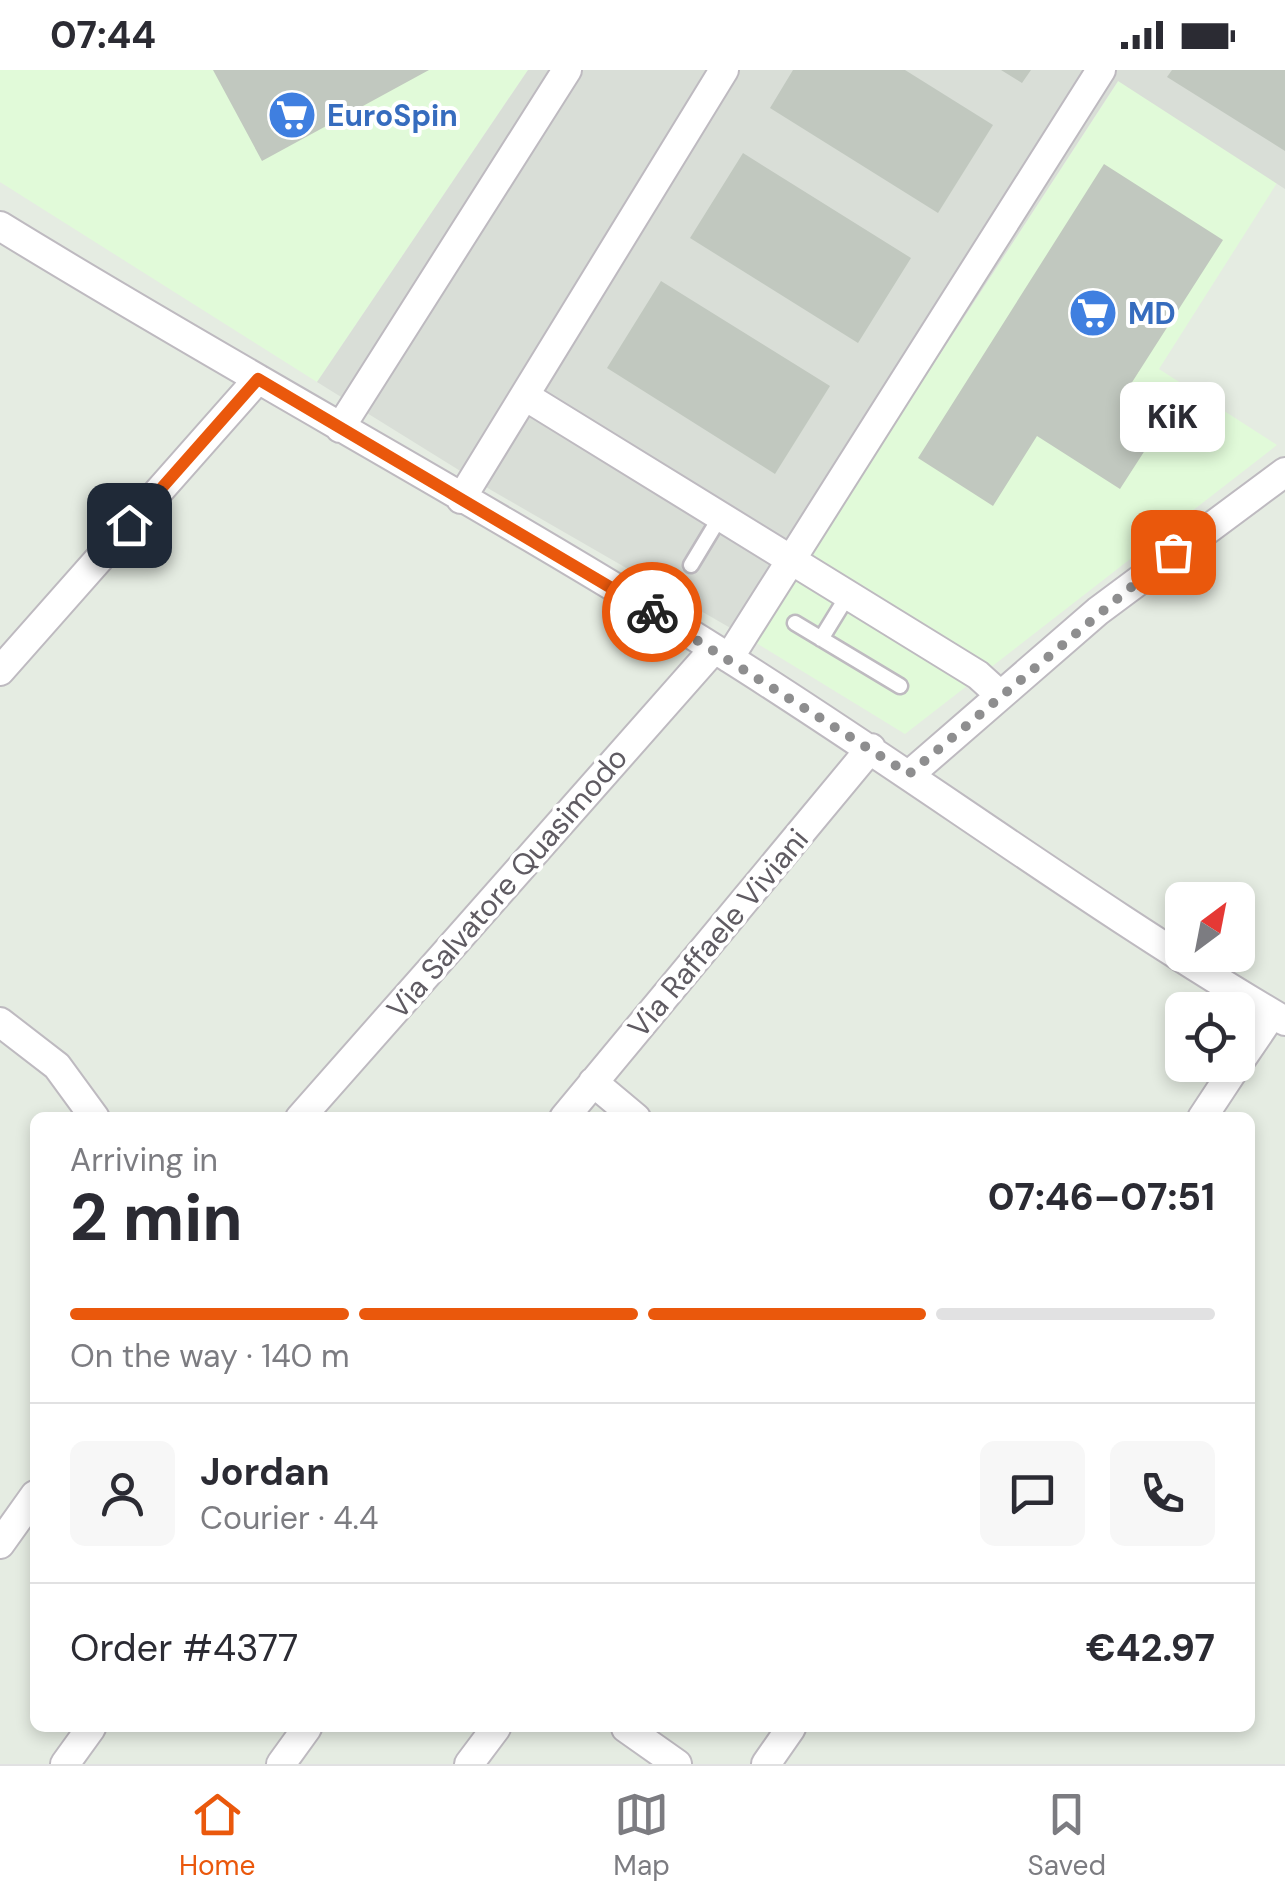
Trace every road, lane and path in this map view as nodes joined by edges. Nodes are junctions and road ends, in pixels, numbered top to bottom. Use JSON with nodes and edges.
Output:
{"nodes":[{"id":1,"x":567,"y":70,"type":"edge"},
{"id":2,"x":724,"y":70,"type":"edge"},
{"id":3,"x":1100,"y":70,"type":"edge"},
{"id":4,"x":1,"y":230,"type":"edge"},
{"id":5,"x":258,"y":379,"type":"junction"},
{"id":6,"x":525,"y":396,"type":"junction"},
{"id":7,"x":340,"y":428,"type":"junction"},
{"id":8,"x":1285,"y":472,"type":"edge"},
{"id":9,"x":461,"y":500,"type":"junction"},
{"id":10,"x":720,"y":516,"type":"junction"},
{"id":11,"x":791,"y":560,"type":"junction"},
{"id":12,"x":692,"y":565,"type":"dead end"},
{"id":13,"x":848,"y":595,"type":"junction"},
{"id":14,"x":795,"y":623,"type":"dead end"},
{"id":15,"x":821,"y":638,"type":"junction"},
{"id":16,"x":722,"y":653,"type":"junction"},
{"id":17,"x":0,"y":671,"type":"edge"},
{"id":18,"x":900,"y":686,"type":"dead end"},
{"id":19,"x":1000,"y":695,"type":"junction"},
{"id":20,"x":871,"y":748,"type":"junction"},
{"id":21,"x":909,"y":774,"type":"junction"},
{"id":22,"x":1278,"y":1018,"type":"edge"},
{"id":23,"x":0,"y":1022,"type":"edge"},
{"id":24,"x":1255,"y":1044,"type":"edge"},
{"id":25,"x":593,"y":1082,"type":"junction"},
{"id":26,"x":1226,"y":1082,"type":"edge"},
{"id":27,"x":92,"y":1112,"type":"edge"},
{"id":28,"x":305,"y":1112,"type":"edge"},
{"id":29,"x":569,"y":1112,"type":"edge"},
{"id":30,"x":629,"y":1112,"type":"edge"},
{"id":31,"x":1206,"y":1112,"type":"edge"},
{"id":32,"x":30,"y":1502,"type":"edge"},
{"id":33,"x":0,"y":1544,"type":"edge"},
{"id":34,"x":87,"y":1732,"type":"edge"},
{"id":35,"x":304,"y":1732,"type":"edge"},
{"id":36,"x":493,"y":1732,"type":"edge"},
{"id":37,"x":632,"y":1732,"type":"edge"},
{"id":38,"x":788,"y":1732,"type":"edge"},
{"id":39,"x":65,"y":1764,"type":"edge"},
{"id":40,"x":281,"y":1764,"type":"edge"},
{"id":41,"x":470,"y":1764,"type":"edge"},
{"id":42,"x":677,"y":1764,"type":"edge"},
{"id":43,"x":766,"y":1764,"type":"edge"}],
"edges":[{"from":1,"to":7,"type":"street"},
{"from":2,"to":6,"type":"street"},
{"from":3,"to":11,"type":"street","name":"Via Salvatore Quasimodo"},
{"from":4,"to":5,"type":"street"},
{"from":5,"to":7,"type":"street"},
{"from":5,"to":17,"type":"street"},
{"from":6,"to":9,"type":"street"},
{"from":6,"to":10,"type":"street"},
{"from":7,"to":9,"type":"street"},
{"from":8,"to":19,"type":"street"},
{"from":9,"to":16,"type":"street"},
{"from":10,"to":11,"type":"street"},
{"from":10,"to":12,"type":"lane"},
{"from":11,"to":13,"type":"street"},
{"from":11,"to":16,"type":"street","name":"Via Salvatore Quasimodo"},
{"from":13,"to":15,"type":"lane"},
{"from":13,"to":19,"type":"street"},
{"from":14,"to":15,"type":"lane"},
{"from":15,"to":18,"type":"lane"},
{"from":16,"to":20,"type":"street"},
{"from":16,"to":28,"type":"street","name":"Via Salvatore Quasimodo"},
{"from":19,"to":21,"type":"street"},
{"from":20,"to":21,"type":"street"},
{"from":20,"to":25,"type":"street","name":"Via Raffaele Viviani"},
{"from":21,"to":22,"type":"street"},
{"from":22,"to":24,"type":"street"},
{"from":23,"to":27,"type":"street"},
{"from":25,"to":29,"type":"street","name":"Via Raffaele Viviani"},
{"from":25,"to":30,"type":"street"},
{"from":26,"to":31,"type":"street"},
{"from":32,"to":33,"type":"street"},
{"from":34,"to":39,"type":"street"},
{"from":35,"to":40,"type":"street"},
{"from":36,"to":41,"type":"street"},
{"from":37,"to":42,"type":"street"},
{"from":38,"to":43,"type":"street"}]}
